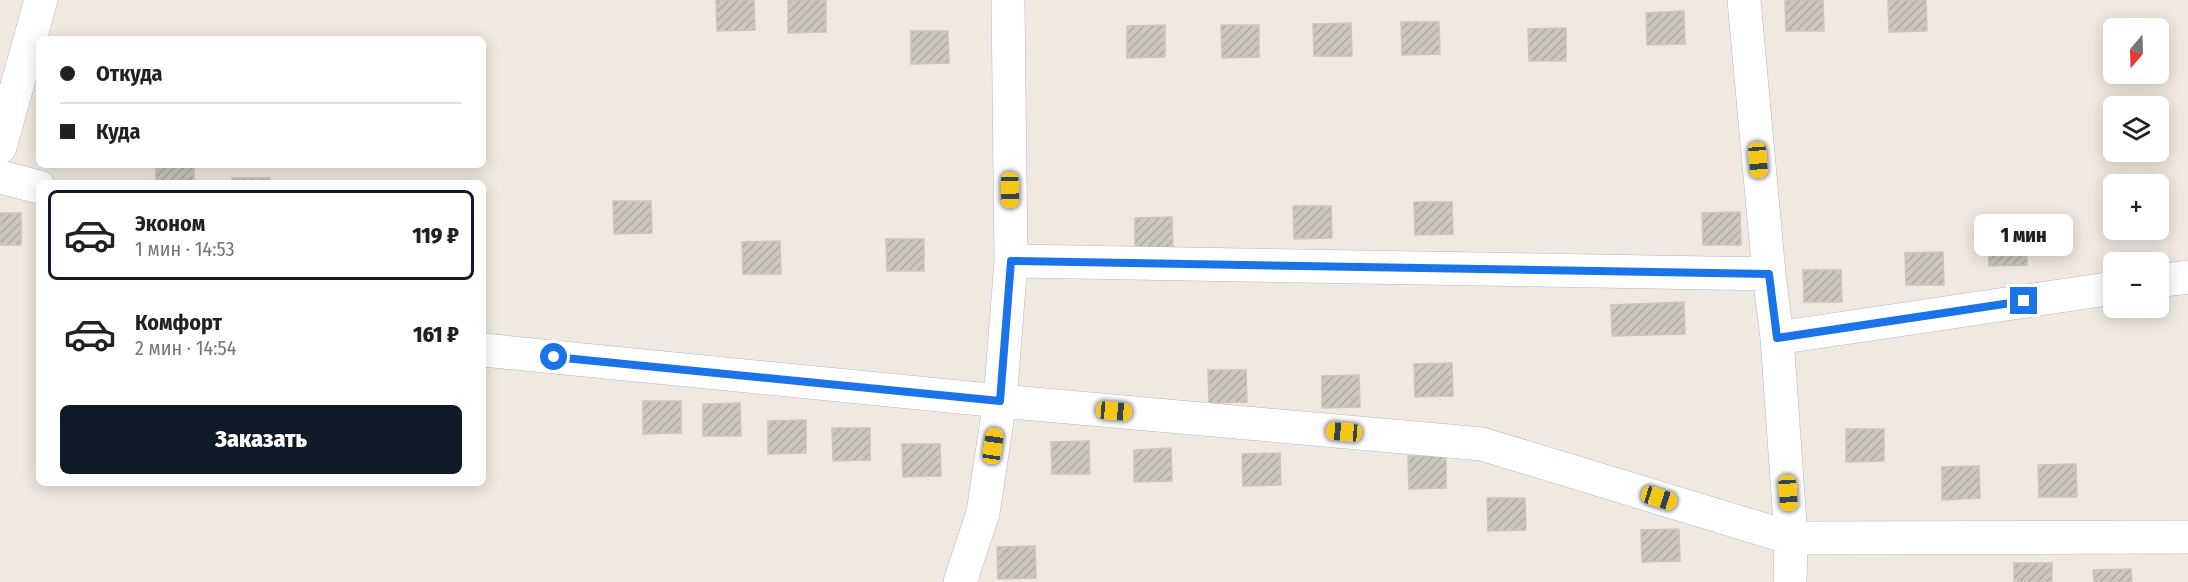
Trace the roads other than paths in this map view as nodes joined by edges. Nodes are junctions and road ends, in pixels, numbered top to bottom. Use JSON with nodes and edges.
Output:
{"nodes":[{"id":1,"x":41,"y":0,"type":"edge"},
{"id":2,"x":1008,"y":0,"type":"edge"},
{"id":3,"x":1744,"y":0,"type":"edge"},
{"id":4,"x":0,"y":147,"type":"edge"},
{"id":5,"x":0,"y":177,"type":"edge"},
{"id":6,"x":36,"y":186,"type":"edge"},
{"id":7,"x":1011,"y":261,"type":"junction"},
{"id":8,"x":1769,"y":274,"type":"junction"},
{"id":9,"x":2188,"y":277,"type":"edge"},
{"id":10,"x":2169,"y":280,"type":"edge"},
{"id":11,"x":2103,"y":290,"type":"edge"},
{"id":12,"x":1777,"y":338,"type":"junction"},
{"id":13,"x":486,"y":350,"type":"edge"},
{"id":14,"x":1000,"y":401,"type":"junction"},
{"id":15,"x":2188,"y":537,"type":"edge"},
{"id":16,"x":1791,"y":538,"type":"junction"},
{"id":17,"x":960,"y":582,"type":"edge"},
{"id":18,"x":1790,"y":582,"type":"edge"}],
"edges":[{"from":1,"to":4,"type":"street"},
{"from":2,"to":7,"type":"street"},
{"from":3,"to":8,"type":"street"},
{"from":5,"to":6,"type":"street"},
{"from":7,"to":8,"type":"street"},
{"from":7,"to":14,"type":"street"},
{"from":8,"to":12,"type":"street"},
{"from":9,"to":10,"type":"street"},
{"from":11,"to":12,"type":"street"},
{"from":12,"to":16,"type":"street"},
{"from":13,"to":14,"type":"street"},
{"from":14,"to":16,"type":"street"},
{"from":14,"to":17,"type":"street"},
{"from":15,"to":16,"type":"street"},
{"from":16,"to":18,"type":"street"}]}
